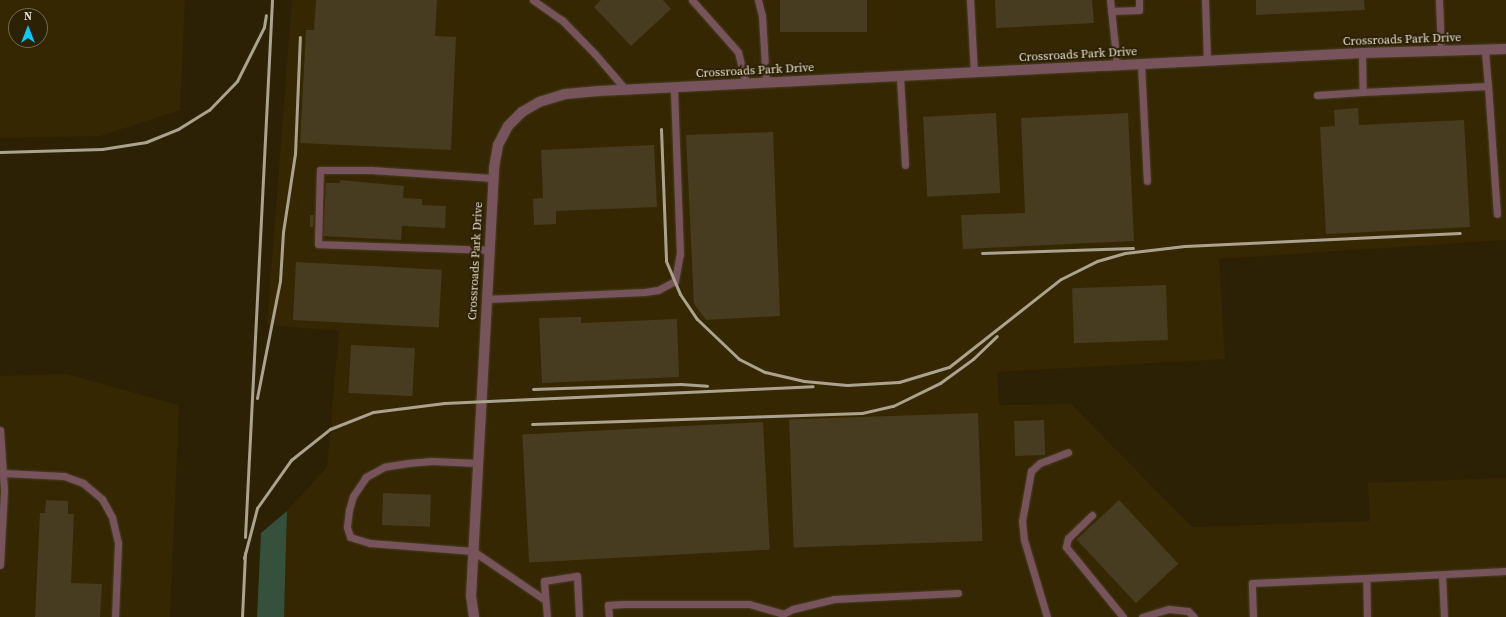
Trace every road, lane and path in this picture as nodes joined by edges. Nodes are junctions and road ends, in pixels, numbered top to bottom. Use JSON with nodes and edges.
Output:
{"nodes":[{"id":1,"x":533,"y":0,"type":"edge"},
{"id":2,"x":692,"y":0,"type":"edge"},
{"id":3,"x":758,"y":0,"type":"edge"},
{"id":4,"x":970,"y":0,"type":"edge"},
{"id":5,"x":1110,"y":0,"type":"edge"},
{"id":6,"x":1139,"y":0,"type":"edge"},
{"id":7,"x":1205,"y":0,"type":"edge"},
{"id":8,"x":1439,"y":0,"type":"edge"},
{"id":9,"x":1111,"y":11,"type":"junction"},
{"id":10,"x":1506,"y":49,"type":"edge"},
{"id":11,"x":1485,"y":50,"type":"junction"},
{"id":12,"x":1441,"y":52,"type":"junction"},
{"id":13,"x":1362,"y":53,"type":"junction"},
{"id":14,"x":1207,"y":61,"type":"junction"},
{"id":15,"x":1141,"y":64,"type":"junction"},
{"id":16,"x":1117,"y":65,"type":"junction"},
{"id":17,"x":974,"y":73,"type":"junction"},
{"id":18,"x":900,"y":77,"type":"junction"},
{"id":19,"x":746,"y":84,"type":"junction"},
{"id":20,"x":766,"y":84,"type":"junction"},
{"id":21,"x":1488,"y":86,"type":"junction"},
{"id":22,"x":674,"y":88,"type":"junction"},
{"id":23,"x":626,"y":90,"type":"junction"},
{"id":24,"x":1363,"y":92,"type":"junction"},
{"id":25,"x":1317,"y":95,"type":"dead end"},
{"id":26,"x":905,"y":165,"type":"dead end"},
{"id":27,"x":493,"y":178,"type":"junction"},
{"id":28,"x":1147,"y":181,"type":"dead end"},
{"id":29,"x":1497,"y":214,"type":"dead end"},
{"id":30,"x":489,"y":250,"type":"junction"},
{"id":31,"x":487,"y":299,"type":"junction"},
{"id":32,"x":0,"y":430,"type":"edge"},
{"id":33,"x":1068,"y":452,"type":"dead end"},
{"id":34,"x":477,"y":463,"type":"junction"},
{"id":35,"x":3,"y":473,"type":"junction"},
{"id":36,"x":2,"y":491,"type":"edge"},
{"id":37,"x":1092,"y":515,"type":"dead end"},
{"id":38,"x":473,"y":551,"type":"junction"},
{"id":39,"x":0,"y":565,"type":"edge"},
{"id":40,"x":1506,"y":571,"type":"edge"},
{"id":41,"x":1442,"y":574,"type":"junction"},
{"id":42,"x":1366,"y":578,"type":"junction"},
{"id":43,"x":958,"y":593,"type":"dead end"},
{"id":44,"x":545,"y":600,"type":"junction"},
{"id":45,"x":782,"y":615,"type":"edge"},
{"id":46,"x":115,"y":617,"type":"edge"},
{"id":47,"x":474,"y":617,"type":"edge"},
{"id":48,"x":547,"y":617,"type":"edge"},
{"id":49,"x":579,"y":617,"type":"edge"},
{"id":50,"x":609,"y":617,"type":"edge"},
{"id":51,"x":1048,"y":617,"type":"edge"},
{"id":52,"x":1123,"y":617,"type":"edge"},
{"id":53,"x":1142,"y":617,"type":"edge"},
{"id":54,"x":1194,"y":617,"type":"edge"},
{"id":55,"x":1253,"y":617,"type":"edge"},
{"id":56,"x":1367,"y":617,"type":"edge"},
{"id":57,"x":1444,"y":617,"type":"edge"}],
"edges":[{"from":1,"to":23,"type":"lane"},
{"from":2,"to":19,"type":"lane"},
{"from":3,"to":20,"type":"lane"},
{"from":4,"to":17,"type":"lane"},
{"from":5,"to":9,"type":"lane"},
{"from":6,"to":9,"type":"lane"},
{"from":7,"to":14,"type":"lane"},
{"from":8,"to":12,"type":"lane"},
{"from":9,"to":16,"type":"lane"},
{"from":10,"to":11,"type":"street","name":"Crossroads Park Drive"},
{"from":11,"to":12,"type":"street","name":"Crossroads Park Drive"},
{"from":11,"to":21,"type":"lane"},
{"from":12,"to":13,"type":"street","name":"Crossroads Park Drive"},
{"from":13,"to":14,"type":"street","name":"Crossroads Park Drive"},
{"from":13,"to":24,"type":"lane"},
{"from":14,"to":15,"type":"street","name":"Crossroads Park Drive"},
{"from":15,"to":16,"type":"street","name":"Crossroads Park Drive"},
{"from":15,"to":28,"type":"lane"},
{"from":16,"to":17,"type":"street","name":"Crossroads Park Drive"},
{"from":17,"to":18,"type":"street","name":"Crossroads Park Drive"},
{"from":18,"to":20,"type":"street","name":"Crossroads Park Drive"},
{"from":18,"to":26,"type":"lane"},
{"from":19,"to":20,"type":"street","name":"Crossroads Park Drive"},
{"from":19,"to":22,"type":"street","name":"Crossroads Park Drive"},
{"from":21,"to":24,"type":"lane"},
{"from":21,"to":29,"type":"lane"},
{"from":22,"to":23,"type":"street","name":"Crossroads Park Drive"},
{"from":22,"to":31,"type":"lane"},
{"from":23,"to":27,"type":"street","name":"Crossroads Park Drive"},
{"from":24,"to":25,"type":"lane"},
{"from":27,"to":30,"type":"street","name":"Crossroads Park Drive"},
{"from":27,"to":30,"type":"lane"},
{"from":30,"to":31,"type":"street","name":"Crossroads Park Drive"},
{"from":31,"to":34,"type":"street","name":"Crossroads Park Drive"},
{"from":32,"to":35,"type":"lane"},
{"from":33,"to":51,"type":"lane"},
{"from":34,"to":38,"type":"street","name":"Crossroads Park Drive"},
{"from":34,"to":38,"type":"lane"},
{"from":35,"to":36,"type":"lane"},
{"from":35,"to":46,"type":"lane"},
{"from":36,"to":39,"type":"lane"},
{"from":37,"to":52,"type":"lane"},
{"from":38,"to":44,"type":"lane"},
{"from":38,"to":47,"type":"street","name":"Crossroads Park Drive"},
{"from":40,"to":41,"type":"lane"},
{"from":41,"to":42,"type":"lane"},
{"from":41,"to":57,"type":"lane"},
{"from":42,"to":55,"type":"lane"},
{"from":42,"to":56,"type":"lane"},
{"from":43,"to":45,"type":"lane"},
{"from":44,"to":48,"type":"lane"},
{"from":44,"to":49,"type":"lane"},
{"from":45,"to":50,"type":"lane"},
{"from":53,"to":54,"type":"lane"}]}
